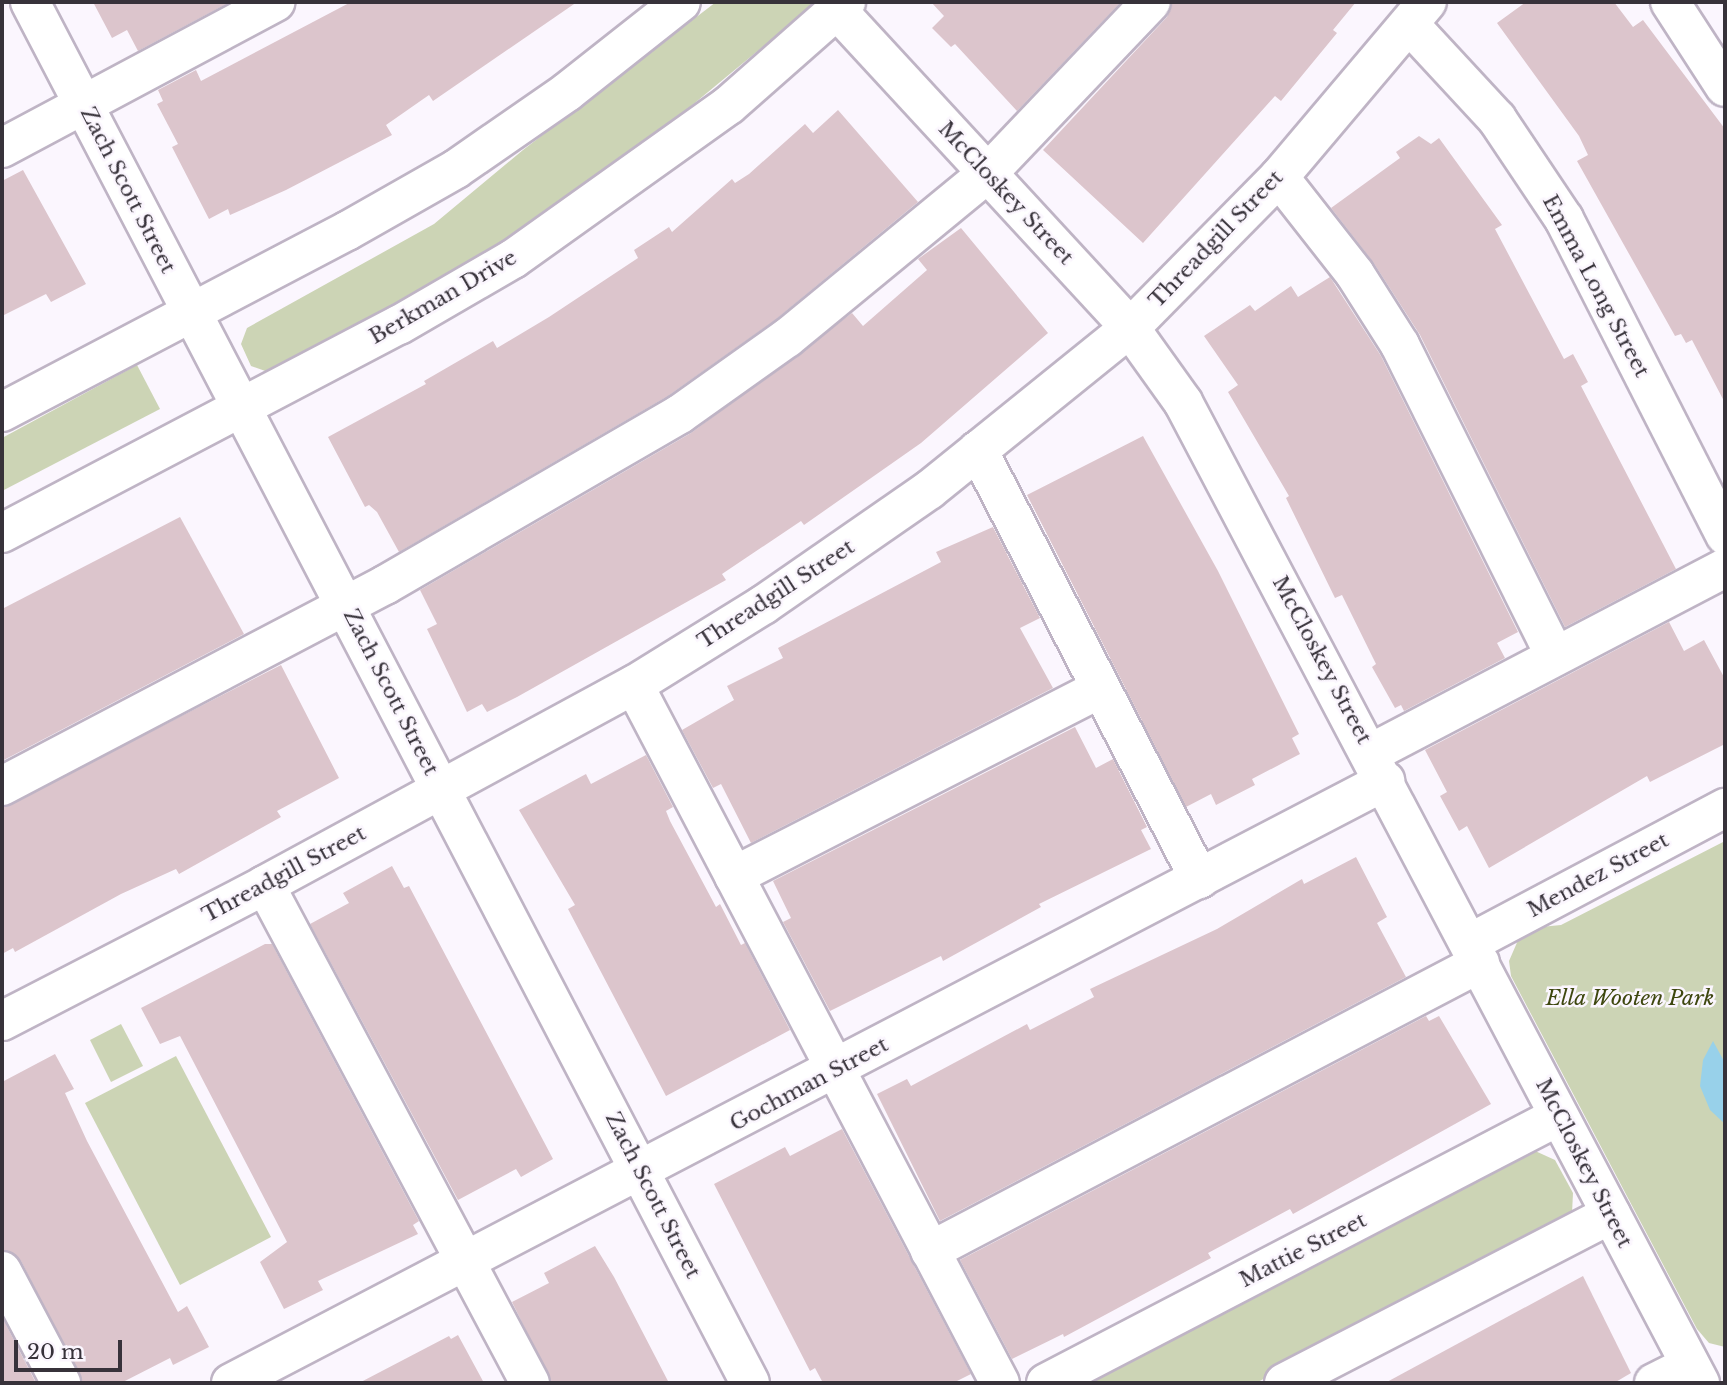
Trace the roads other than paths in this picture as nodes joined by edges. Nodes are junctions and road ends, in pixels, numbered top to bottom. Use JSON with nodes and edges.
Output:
{"nodes":[{"id":1,"x":30,"y":2,"type":"edge"},
{"id":2,"x":276,"y":2,"type":"edge"},
{"id":3,"x":681,"y":2,"type":"edge"},
{"id":4,"x":1151,"y":2,"type":"edge"},
{"id":5,"x":1670,"y":2,"type":"edge"},
{"id":6,"x":842,"y":6,"type":"edge"},
{"id":7,"x":1418,"y":13,"type":"edge"},
{"id":8,"x":1725,"y":87,"type":"edge"},
{"id":9,"x":84,"y":104,"type":"junction"},
{"id":10,"x":2,"y":148,"type":"edge"},
{"id":11,"x":988,"y":173,"type":"junction"},
{"id":12,"x":1279,"y":177,"type":"junction"},
{"id":13,"x":194,"y":313,"type":"junction"},
{"id":14,"x":1129,"y":328,"type":"junction"},
{"id":15,"x":242,"y":406,"type":"junction"},
{"id":16,"x":2,"y":412,"type":"edge"},
{"id":17,"x":978,"y":450,"type":"junction"},
{"id":18,"x":2,"y":533,"type":"edge"},
{"id":19,"x":1725,"y":535,"type":"edge"},
{"id":20,"x":1725,"y":568,"type":"edge"},
{"id":21,"x":346,"y":605,"type":"junction"},
{"id":22,"x":1555,"y":656,"type":"junction"},
{"id":23,"x":634,"y":685,"type":"junction"},
{"id":24,"x":1101,"y":688,"type":"junction"},
{"id":25,"x":1378,"y":767,"type":"junction"},
{"id":26,"x":2,"y":786,"type":"edge"},
{"id":27,"x":440,"y":789,"type":"junction"},
{"id":28,"x":1725,"y":808,"type":"edge"},
{"id":29,"x":734,"y":876,"type":"junction"},
{"id":30,"x":1199,"y":878,"type":"junction"},
{"id":31,"x":265,"y":885,"type":"junction"},
{"id":32,"x":1475,"y":953,"type":"junction"},
{"id":33,"x":2,"y":1021,"type":"edge"},
{"id":34,"x":836,"y":1071,"type":"junction"},
{"id":35,"x":1559,"y":1116,"type":"junction"},
{"id":36,"x":642,"y":1171,"type":"junction"},
{"id":37,"x":1611,"y":1214,"type":"junction"},
{"id":38,"x":930,"y":1251,"type":"junction"},
{"id":39,"x":466,"y":1259,"type":"junction"},
{"id":40,"x":2,"y":1271,"type":"edge"},
{"id":41,"x":1706,"y":1376,"type":"edge"},
{"id":42,"x":61,"y":1383,"type":"edge"},
{"id":43,"x":231,"y":1383,"type":"edge"},
{"id":44,"x":530,"y":1383,"type":"edge"},
{"id":45,"x":750,"y":1383,"type":"edge"},
{"id":46,"x":1000,"y":1383,"type":"edge"},
{"id":47,"x":1046,"y":1383,"type":"edge"},
{"id":48,"x":1284,"y":1383,"type":"edge"},
{"id":49,"x":1654,"y":1383,"type":"edge"}],
"edges":[{"from":1,"to":9,"type":"street","name":"Zach Scott Street"},
{"from":2,"to":9,"type":"street"},
{"from":3,"to":13,"type":"street"},
{"from":4,"to":11,"type":"street"},
{"from":5,"to":8,"type":"street"},
{"from":6,"to":11,"type":"street","name":"McCloskey Street"},
{"from":6,"to":15,"type":"street","name":"Berkman Drive"},
{"from":7,"to":12,"type":"street","name":"Threadgill Street"},
{"from":7,"to":19,"type":"street","name":"Emma Long Street"},
{"from":9,"to":10,"type":"street"},
{"from":9,"to":13,"type":"street","name":"Zach Scott Street"},
{"from":11,"to":14,"type":"street","name":"McCloskey Street"},
{"from":11,"to":21,"type":"street"},
{"from":12,"to":14,"type":"street","name":"Threadgill Street"},
{"from":12,"to":22,"type":"street"},
{"from":13,"to":15,"type":"street","name":"Zach Scott Street"},
{"from":13,"to":16,"type":"street"},
{"from":14,"to":17,"type":"street","name":"Threadgill Street"},
{"from":14,"to":25,"type":"street","name":"McCloskey Street"},
{"from":15,"to":18,"type":"street","name":"Berkman Drive"},
{"from":15,"to":21,"type":"street","name":"Zach Scott Street"},
{"from":17,"to":23,"type":"street","name":"Threadgill Street"},
{"from":17,"to":24,"type":"street"},
{"from":20,"to":22,"type":"street","name":"Gochman Street"},
{"from":21,"to":26,"type":"street"},
{"from":21,"to":27,"type":"street","name":"Zach Scott Street"},
{"from":22,"to":25,"type":"street","name":"Gochman Street"},
{"from":23,"to":27,"type":"street","name":"Threadgill Street"},
{"from":23,"to":29,"type":"street"},
{"from":24,"to":29,"type":"street"},
{"from":24,"to":30,"type":"street"},
{"from":25,"to":30,"type":"street","name":"Gochman Street"},
{"from":25,"to":32,"type":"street","name":"McCloskey Street"},
{"from":27,"to":31,"type":"street","name":"Threadgill Street"},
{"from":27,"to":36,"type":"street","name":"Zach Scott Street"},
{"from":28,"to":32,"type":"street","name":"Mendez Street"},
{"from":29,"to":34,"type":"street"},
{"from":30,"to":34,"type":"street","name":"Gochman Street"},
{"from":31,"to":33,"type":"street","name":"Threadgill Street"},
{"from":31,"to":39,"type":"street"},
{"from":32,"to":35,"type":"street","name":"McCloskey Street"},
{"from":32,"to":38,"type":"street","name":"Mendez Street"},
{"from":34,"to":36,"type":"street","name":"Gochman Street"},
{"from":34,"to":38,"type":"street"},
{"from":35,"to":37,"type":"street","name":"McCloskey Street"},
{"from":35,"to":47,"type":"street","name":"Mattie Street"},
{"from":36,"to":39,"type":"street","name":"Gochman Street"},
{"from":36,"to":45,"type":"street","name":"Zach Scott Street"},
{"from":37,"to":41,"type":"street","name":"McCloskey Street"},
{"from":37,"to":48,"type":"street"},
{"from":38,"to":46,"type":"street"},
{"from":39,"to":43,"type":"street","name":"Gochman Street"},
{"from":39,"to":44,"type":"street"},
{"from":40,"to":42,"type":"street"},
{"from":41,"to":49,"type":"street"}]}
